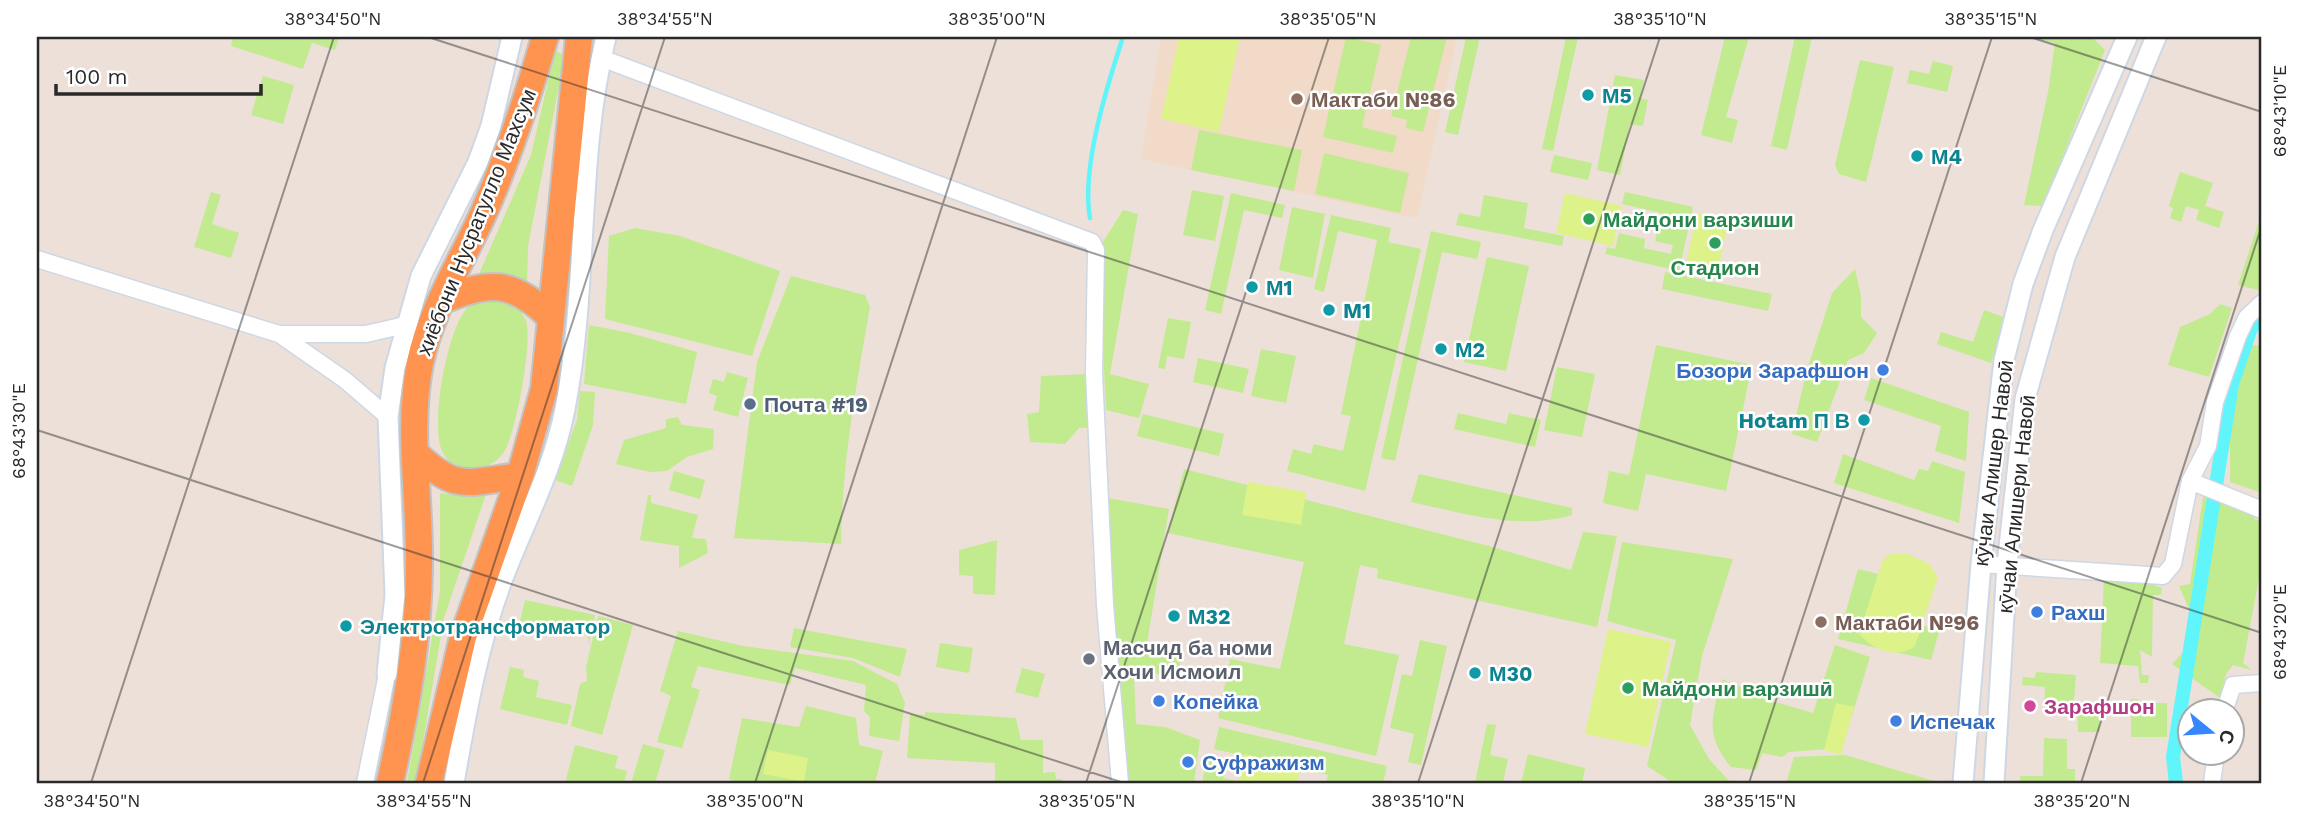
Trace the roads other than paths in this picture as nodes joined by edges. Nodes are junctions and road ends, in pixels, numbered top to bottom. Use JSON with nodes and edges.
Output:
{"nodes":[{"id":1,"x":512,"y":37,"type":"edge"},
{"id":2,"x":545,"y":37,"type":"edge"},
{"id":3,"x":579,"y":37,"type":"edge"},
{"id":4,"x":606,"y":37,"type":"edge"},
{"id":5,"x":2155,"y":37,"type":"edge"},
{"id":6,"x":2127,"y":38,"type":"edge"},
{"id":7,"x":601,"y":58,"type":"junction"},
{"id":8,"x":37,"y":259,"type":"edge"},
{"id":9,"x":441,"y":301,"type":"junction"},
{"id":10,"x":2262,"y":303,"type":"edge"},
{"id":11,"x":550,"y":317,"type":"junction"},
{"id":12,"x":405,"y":325,"type":"junction"},
{"id":13,"x":279,"y":334,"type":"junction"},
{"id":14,"x":388,"y":418,"type":"junction"},
{"id":15,"x":415,"y":453,"type":"junction"},
{"id":16,"x":520,"y":476,"type":"junction"},
{"id":17,"x":2190,"y":481,"type":"junction"},
{"id":18,"x":2262,"y":510,"type":"edge"},
{"id":19,"x":1981,"y":564,"type":"junction"},
{"id":20,"x":2007,"y":565,"type":"junction"},
{"id":21,"x":1973,"y":641,"type":"junction"},
{"id":22,"x":2002,"y":643,"type":"junction"},
{"id":23,"x":387,"y":674,"type":"joint"},
{"id":24,"x":2262,"y":683,"type":"edge"},
{"id":25,"x":2229,"y":698,"type":"edge"},
{"id":26,"x":365,"y":783,"type":"edge"},
{"id":27,"x":390,"y":783,"type":"edge"},
{"id":28,"x":429,"y":783,"type":"edge"},
{"id":29,"x":454,"y":783,"type":"edge"},
{"id":30,"x":1120,"y":783,"type":"edge"},
{"id":31,"x":1963,"y":783,"type":"edge"},
{"id":32,"x":1994,"y":783,"type":"edge"}],
"edges":[{"from":1,"to":12,"type":"street"},
{"from":2,"to":9,"type":"highway","name":"хиёбони Нусратулло Махсум"},
{"from":3,"to":11,"type":"highway","name":"хиёбони Нусратулло Махсум"},
{"from":4,"to":7,"type":"street"},
{"from":5,"to":20,"type":"street","name":"кӯчаи Алишери Навоӣ"},
{"from":6,"to":19,"type":"street","name":"кӯчаи Алишер Навоӣ"},
{"from":7,"to":29,"type":"street"},
{"from":7,"to":30,"type":"street"},
{"from":8,"to":13,"type":"street"},
{"from":9,"to":11,"type":"highway"},
{"from":9,"to":15,"type":"highway","name":"хиёбони Нусратулло Махсум"},
{"from":10,"to":17,"type":"street"},
{"from":11,"to":16,"type":"highway","name":"хиёбони Нусратулло Махсум"},
{"from":12,"to":13,"type":"street"},
{"from":12,"to":14,"type":"street"},
{"from":13,"to":14,"type":"street"},
{"from":14,"to":23,"type":"street"},
{"from":15,"to":16,"type":"highway"},
{"from":15,"to":27,"type":"highway","name":"хиёбони Нусратулло Махсум"},
{"from":16,"to":28,"type":"highway","name":"хиёбони Нусратулло Махсум"},
{"from":17,"to":18,"type":"street"},
{"from":17,"to":20,"type":"street"},
{"from":19,"to":20,"type":"street"},
{"from":19,"to":21,"type":"street","name":"кӯчаи Алишер Навоӣ"},
{"from":20,"to":22,"type":"street","name":"кӯчаи Алишери Навоӣ"},
{"from":21,"to":22,"type":"street"},
{"from":21,"to":31,"type":"street","name":"кӯчаи Алишер Навоӣ"},
{"from":22,"to":32,"type":"street","name":"кӯчаи Алишери Навоӣ"},
{"from":23,"to":26,"type":"street"},
{"from":24,"to":25,"type":"street"}]}
